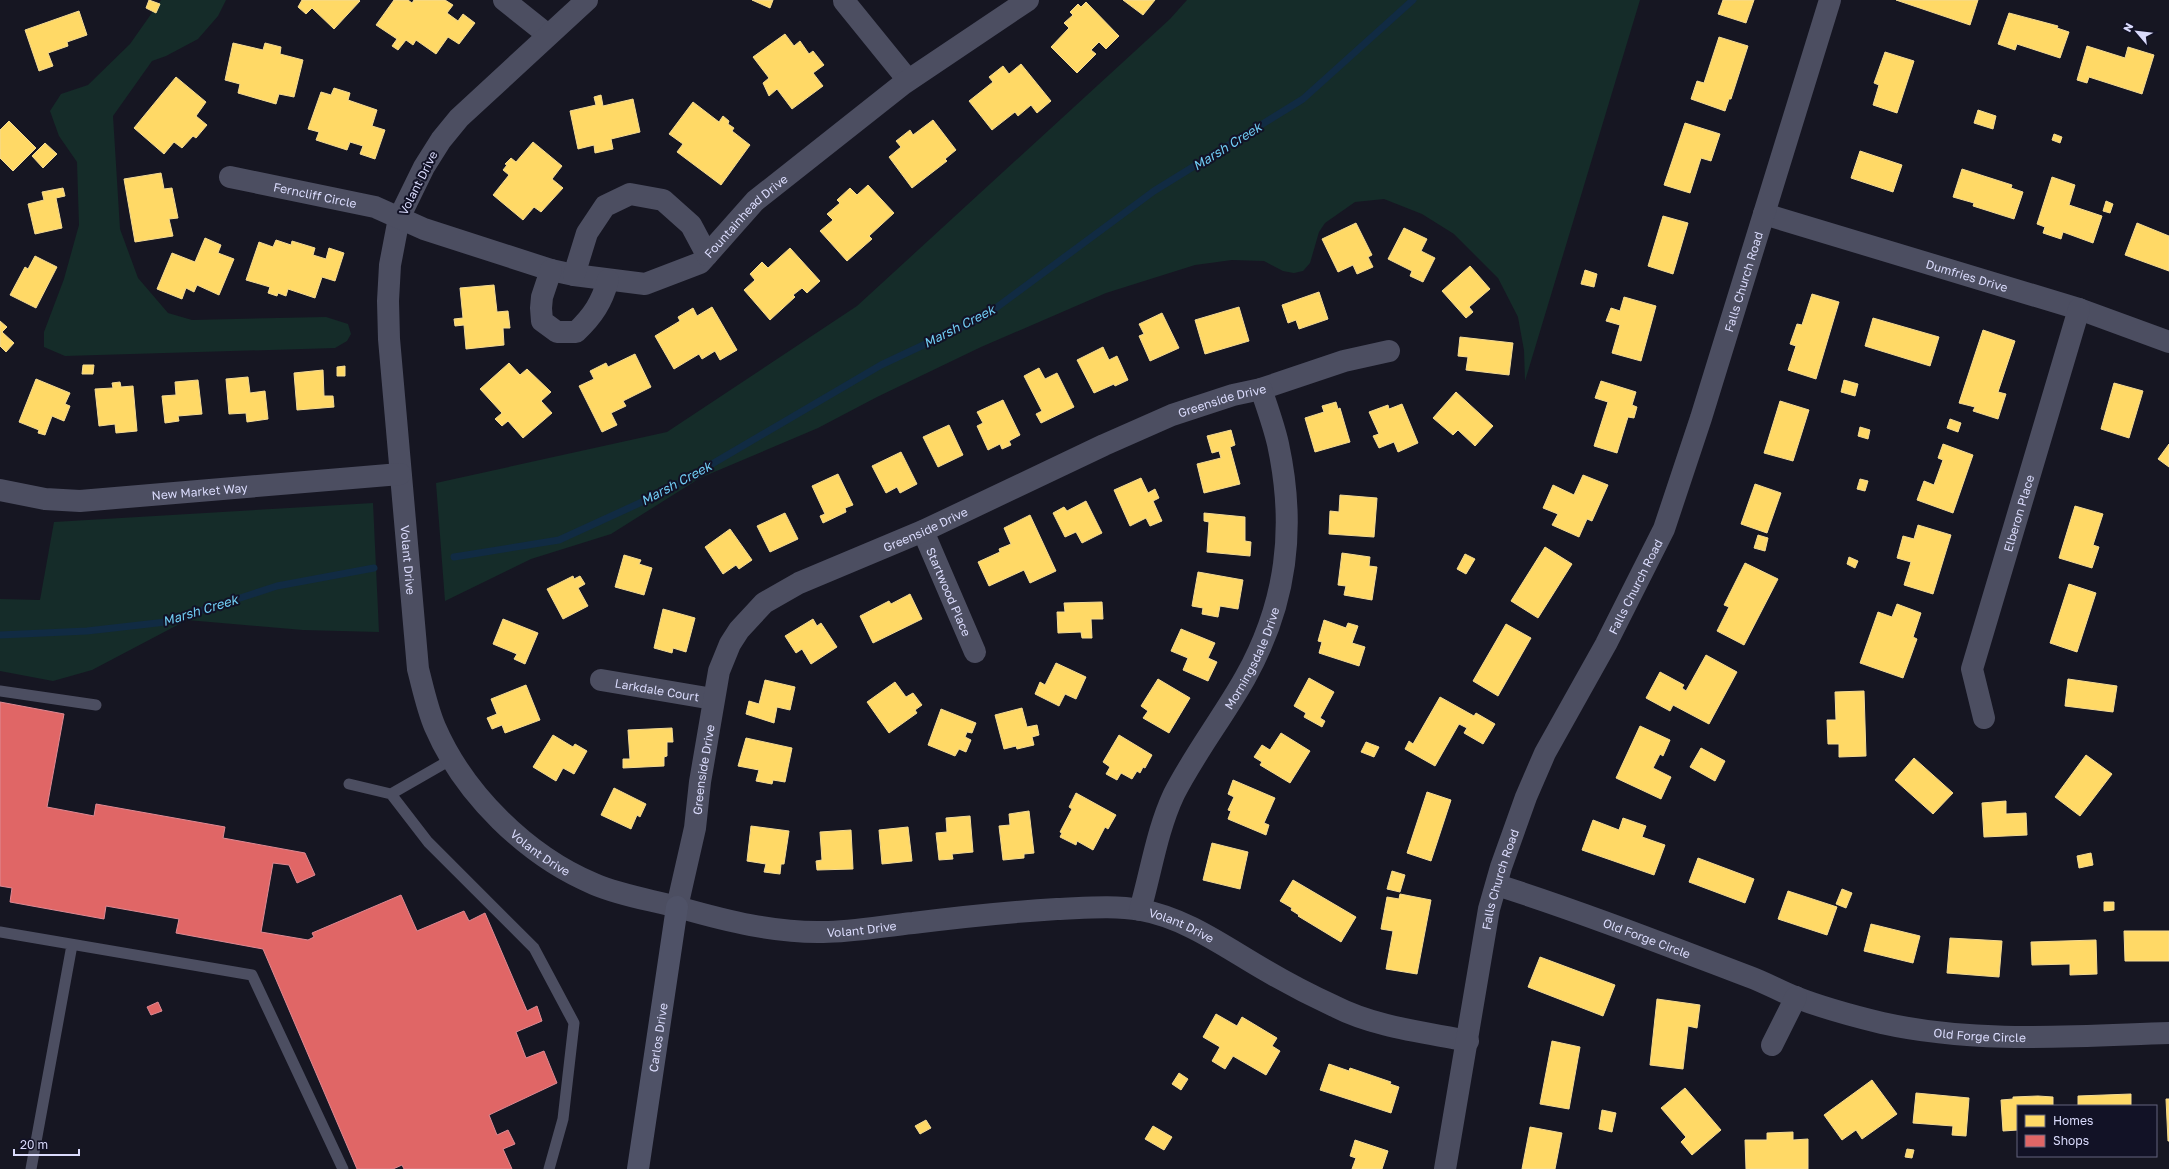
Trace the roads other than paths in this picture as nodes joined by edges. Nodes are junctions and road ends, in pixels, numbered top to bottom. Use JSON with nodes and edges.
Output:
{"nodes":[{"id":1,"x":504,"y":0,"type":"edge"},
{"id":2,"x":587,"y":0,"type":"edge"},
{"id":3,"x":1028,"y":0,"type":"edge"},
{"id":4,"x":1830,"y":0,"type":"edge"},
{"id":5,"x":844,"y":1,"type":"edge"},
{"id":6,"x":548,"y":35,"type":"junction"},
{"id":7,"x":908,"y":80,"type":"junction"},
{"id":8,"x":230,"y":177,"type":"dead end"},
{"id":9,"x":1764,"y":214,"type":"junction"},
{"id":10,"x":399,"y":218,"type":"junction"},
{"id":11,"x":707,"y":255,"type":"junction"},
{"id":12,"x":551,"y":270,"type":"junction"},
{"id":13,"x":574,"y":275,"type":"junction"},
{"id":14,"x":608,"y":280,"type":"junction"},
{"id":15,"x":2079,"y":309,"type":"junction"},
{"id":16,"x":2169,"y":342,"type":"edge"},
{"id":17,"x":1390,"y":351,"type":"dead end"},
{"id":18,"x":1261,"y":389,"type":"junction"},
{"id":19,"x":400,"y":474,"type":"junction"},
{"id":20,"x":0,"y":490,"type":"edge"},
{"id":21,"x":923,"y":531,"type":"junction"},
{"id":22,"x":975,"y":652,"type":"dead end"},
{"id":23,"x":601,"y":680,"type":"dead end"},
{"id":24,"x":0,"y":691,"type":"edge"},
{"id":25,"x":713,"y":699,"type":"junction"},
{"id":26,"x":96,"y":705,"type":"dead end"},
{"id":27,"x":1984,"y":718,"type":"dead end"},
{"id":28,"x":452,"y":759,"type":"junction"},
{"id":29,"x":349,"y":784,"type":"dead end"},
{"id":30,"x":391,"y":794,"type":"junction"},
{"id":31,"x":1497,"y":884,"type":"junction"},
{"id":32,"x":677,"y":907,"type":"junction"},
{"id":33,"x":1140,"y":910,"type":"junction"},
{"id":34,"x":0,"y":932,"type":"edge"},
{"id":35,"x":72,"y":945,"type":"junction"},
{"id":36,"x":1796,"y":997,"type":"junction"},
{"id":37,"x":2169,"y":1033,"type":"edge"},
{"id":38,"x":1468,"y":1041,"type":"junction"},
{"id":39,"x":1772,"y":1045,"type":"dead end"},
{"id":40,"x":31,"y":1169,"type":"edge"},
{"id":41,"x":343,"y":1169,"type":"edge"},
{"id":42,"x":549,"y":1169,"type":"edge"},
{"id":43,"x":638,"y":1169,"type":"edge"},
{"id":44,"x":1445,"y":1169,"type":"edge"}],
"edges":[{"from":1,"to":6,"type":"street"},
{"from":2,"to":6,"type":"street","name":"Volant Drive"},
{"from":3,"to":7,"type":"street","name":"Fountainhead Drive"},
{"from":4,"to":9,"type":"street","name":"Falls Church Road"},
{"from":5,"to":7,"type":"street"},
{"from":6,"to":10,"type":"street","name":"Volant Drive"},
{"from":7,"to":11,"type":"street","name":"Fountainhead Drive"},
{"from":8,"to":10,"type":"street","name":"Ferncliff Circle"},
{"from":9,"to":15,"type":"street","name":"Dumfries Drive"},
{"from":9,"to":31,"type":"street","name":"Falls Church Road"},
{"from":10,"to":12,"type":"street","name":"Fountainhead Drive"},
{"from":10,"to":19,"type":"street","name":"Volant Drive"},
{"from":11,"to":13,"type":"street"},
{"from":11,"to":14,"type":"street","name":"Fountainhead Drive"},
{"from":12,"to":13,"type":"street","name":"Fountainhead Drive"},
{"from":12,"to":14,"type":"street"},
{"from":13,"to":14,"type":"street","name":"Fountainhead Drive"},
{"from":15,"to":16,"type":"street","name":"Dumfries Drive"},
{"from":15,"to":27,"type":"street","name":"Elberon Place"},
{"from":17,"to":18,"type":"street","name":"Greenside Drive"},
{"from":18,"to":21,"type":"street","name":"Greenside Drive"},
{"from":18,"to":33,"type":"street","name":"Morningsdale Drive"},
{"from":19,"to":20,"type":"street","name":"New Market Way"},
{"from":19,"to":28,"type":"street","name":"Volant Drive"},
{"from":21,"to":22,"type":"street","name":"Startwood Place"},
{"from":21,"to":25,"type":"street","name":"Greenside Drive"},
{"from":23,"to":25,"type":"street","name":"Larkdale Court"},
{"from":24,"to":26,"type":"lane"},
{"from":25,"to":32,"type":"street","name":"Greenside Drive"},
{"from":28,"to":30,"type":"lane"},
{"from":28,"to":32,"type":"street","name":"Volant Drive"},
{"from":29,"to":30,"type":"lane"},
{"from":30,"to":42,"type":"lane"},
{"from":31,"to":36,"type":"street","name":"Old Forge Circle"},
{"from":31,"to":38,"type":"street","name":"Falls Church Road"},
{"from":32,"to":33,"type":"street","name":"Volant Drive"},
{"from":32,"to":43,"type":"street","name":"Carlos Drive"},
{"from":33,"to":38,"type":"street","name":"Volant Drive"},
{"from":34,"to":35,"type":"lane"},
{"from":35,"to":40,"type":"lane"},
{"from":35,"to":41,"type":"lane"},
{"from":36,"to":37,"type":"street","name":"Old Forge Circle"},
{"from":36,"to":39,"type":"street"},
{"from":38,"to":44,"type":"street","name":"Falls Church Road"}]}
